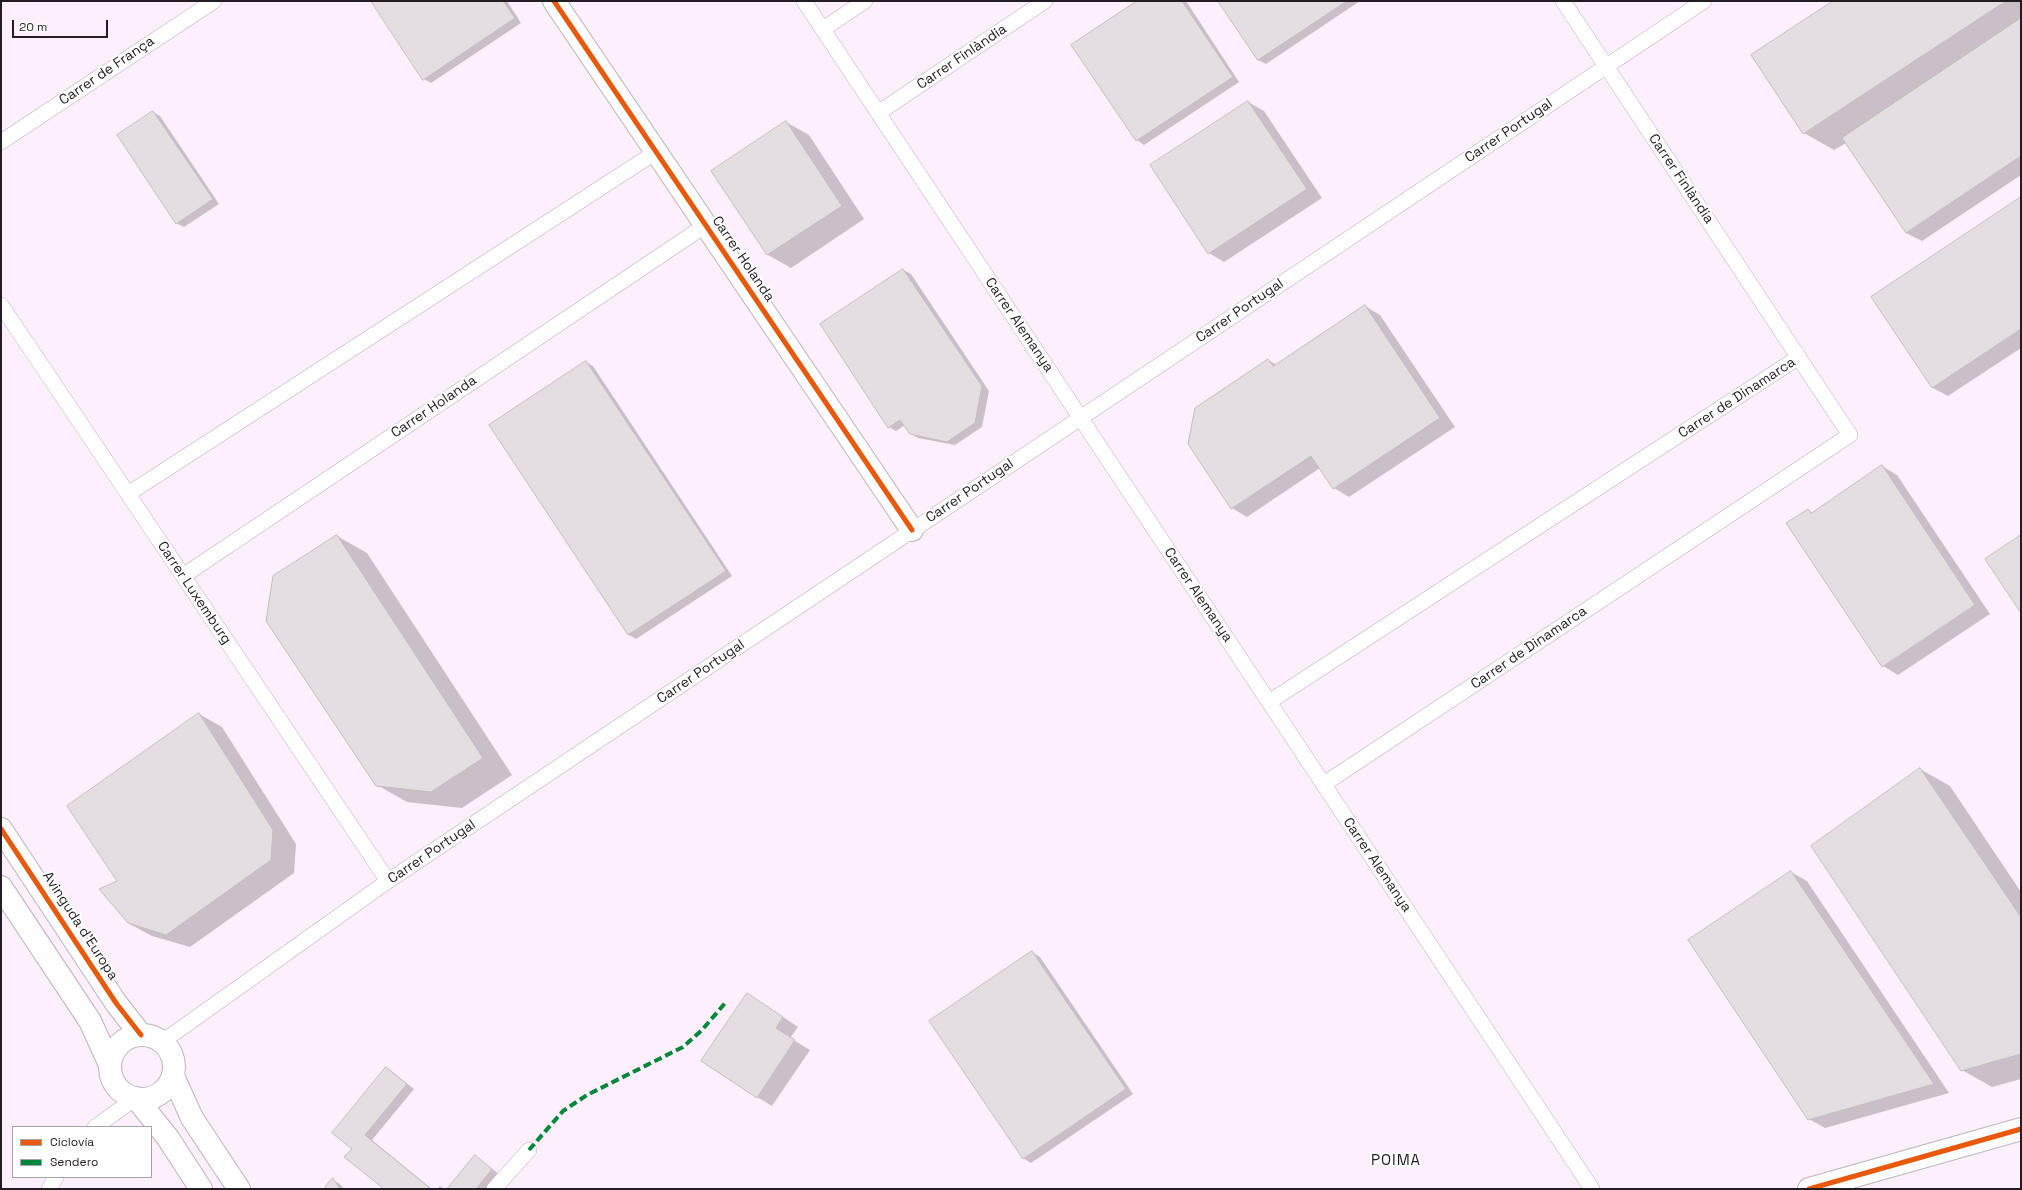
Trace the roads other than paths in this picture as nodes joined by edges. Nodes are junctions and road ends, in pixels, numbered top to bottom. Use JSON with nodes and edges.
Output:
{"nodes":[{"id":1,"x":214,"y":1,"type":"edge"},
{"id":2,"x":554,"y":1,"type":"edge"},
{"id":3,"x":804,"y":1,"type":"edge"},
{"id":4,"x":866,"y":1,"type":"edge"},
{"id":5,"x":1046,"y":1,"type":"edge"},
{"id":6,"x":1563,"y":1,"type":"edge"},
{"id":7,"x":1704,"y":1,"type":"edge"},
{"id":8,"x":823,"y":29,"type":"junction"},
{"id":9,"x":1606,"y":66,"type":"junction"},
{"id":10,"x":878,"y":113,"type":"junction"},
{"id":11,"x":1,"y":142,"type":"edge"},
{"id":12,"x":656,"y":152,"type":"junction"},
{"id":13,"x":706,"y":225,"type":"junction"},
{"id":14,"x":1,"y":305,"type":"edge"},
{"id":15,"x":1799,"y":357,"type":"junction"},
{"id":16,"x":1081,"y":418,"type":"junction"},
{"id":17,"x":128,"y":494,"type":"junction"},
{"id":18,"x":912,"y":530,"type":"junction"},
{"id":19,"x":183,"y":576,"type":"junction"},
{"id":20,"x":1269,"y":702,"type":"junction"},
{"id":21,"x":1324,"y":784,"type":"junction"},
{"id":22,"x":1,"y":829,"type":"edge"},
{"id":23,"x":388,"y":881,"type":"junction"},
{"id":24,"x":1,"y":887,"type":"edge"},
{"id":25,"x":141,"y":1035,"type":"junction"},
{"id":26,"x":162,"y":1042,"type":"junction"},
{"id":27,"x":110,"y":1065,"type":"junction"},
{"id":28,"x":173,"y":1076,"type":"junction"},
{"id":29,"x":136,"y":1098,"type":"junction"},
{"id":30,"x":96,"y":1126,"type":"edge"},
{"id":31,"x":2021,"y":1129,"type":"edge"},
{"id":32,"x":529,"y":1150,"type":"dead end"},
{"id":33,"x":55,"y":1178,"type":"edge"},
{"id":34,"x":49,"y":1189,"type":"edge"},
{"id":35,"x":201,"y":1189,"type":"edge"},
{"id":36,"x":239,"y":1189,"type":"edge"},
{"id":37,"x":494,"y":1189,"type":"edge"},
{"id":38,"x":1592,"y":1189,"type":"edge"},
{"id":39,"x":1809,"y":1189,"type":"edge"}],
"edges":[{"from":1,"to":11,"type":"lane","name":"Carrer de França"},
{"from":2,"to":12,"type":"street","name":"Carrer Holanda"},
{"from":3,"to":8,"type":"lane","name":"Carrer Alemanya"},
{"from":4,"to":8,"type":"lane"},
{"from":5,"to":10,"type":"lane","name":"Carrer Finlàndia"},
{"from":6,"to":9,"type":"lane","name":"Carrer Finlàndia"},
{"from":7,"to":9,"type":"lane","name":"Carrer Portugal"},
{"from":8,"to":10,"type":"lane","name":"Carrer Alemanya"},
{"from":9,"to":15,"type":"lane","name":"Carrer Finlàndia"},
{"from":9,"to":16,"type":"lane","name":"Carrer Portugal"},
{"from":10,"to":16,"type":"lane","name":"Carrer Alemanya"},
{"from":12,"to":13,"type":"street","name":"Carrer Holanda"},
{"from":12,"to":17,"type":"lane"},
{"from":13,"to":18,"type":"street","name":"Carrer Holanda"},
{"from":13,"to":19,"type":"lane","name":"Carrer Holanda"},
{"from":14,"to":17,"type":"lane","name":"Carrer Luxemburg"},
{"from":15,"to":20,"type":"lane","name":"Carrer de Dinamarca"},
{"from":15,"to":21,"type":"lane","name":"Carrer de Dinamarca"},
{"from":16,"to":18,"type":"lane","name":"Carrer Portugal"},
{"from":16,"to":20,"type":"lane","name":"Carrer Alemanya"},
{"from":17,"to":19,"type":"lane","name":"Carrer Luxemburg"},
{"from":18,"to":23,"type":"lane","name":"Carrer Portugal"},
{"from":19,"to":23,"type":"lane","name":"Carrer Luxemburg"},
{"from":20,"to":21,"type":"lane","name":"Carrer Alemanya"},
{"from":21,"to":38,"type":"lane","name":"Carrer Alemanya"},
{"from":22,"to":25,"type":"street","name":"Avinguda d'Europa"},
{"from":23,"to":26,"type":"lane","name":"Carrer Portugal"},
{"from":24,"to":27,"type":"street"},
{"from":25,"to":26,"type":"street"},
{"from":25,"to":27,"type":"street"},
{"from":26,"to":28,"type":"street"},
{"from":27,"to":29,"type":"street"},
{"from":28,"to":29,"type":"street"},
{"from":28,"to":36,"type":"street"},
{"from":29,"to":30,"type":"lane"},
{"from":29,"to":35,"type":"street"},
{"from":31,"to":39,"type":"street"},
{"from":32,"to":37,"type":"lane"},
{"from":33,"to":34,"type":"lane"}]}
